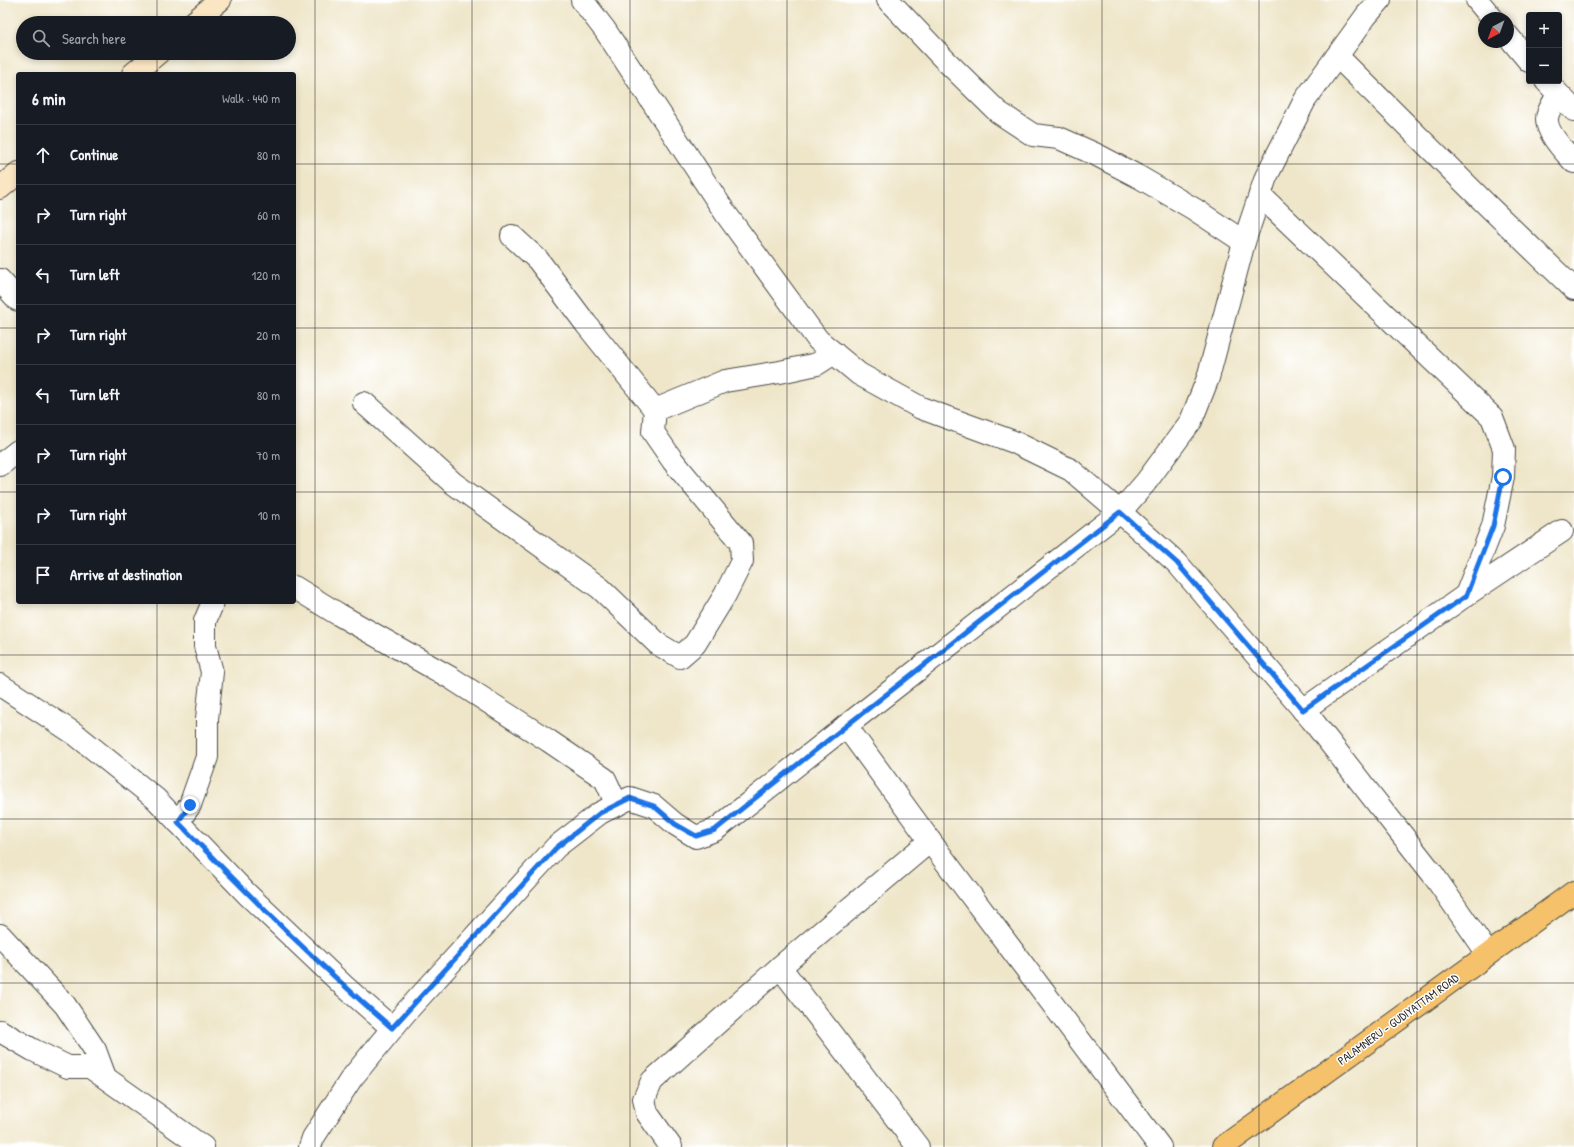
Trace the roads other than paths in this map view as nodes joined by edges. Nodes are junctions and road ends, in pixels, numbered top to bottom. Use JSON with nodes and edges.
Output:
{"nodes":[{"id":1,"x":220,"y":0,"type":"edge"},
{"id":2,"x":582,"y":0,"type":"edge"},
{"id":3,"x":888,"y":0,"type":"edge"},
{"id":4,"x":1380,"y":0,"type":"edge"},
{"id":5,"x":1477,"y":0,"type":"edge"},
{"id":6,"x":1487,"y":12,"type":"edge"},
{"id":7,"x":201,"y":16,"type":"edge"},
{"id":8,"x":1514,"y":43,"type":"edge"},
{"id":9,"x":1337,"y":56,"type":"junction"},
{"id":10,"x":1526,"y":57,"type":"edge"},
{"id":11,"x":150,"y":60,"type":"edge"},
{"id":12,"x":136,"y":72,"type":"edge"},
{"id":13,"x":1552,"y":88,"type":"edge"},
{"id":14,"x":1574,"y":110,"type":"edge"},
{"id":15,"x":1574,"y":162,"type":"edge"},
{"id":16,"x":16,"y":175,"type":"edge"},
{"id":17,"x":0,"y":188,"type":"edge"},
{"id":18,"x":1260,"y":194,"type":"junction"},
{"id":19,"x":512,"y":236,"type":"dead end"},
{"id":20,"x":1244,"y":242,"type":"junction"},
{"id":21,"x":0,"y":280,"type":"edge"},
{"id":22,"x":1574,"y":289,"type":"edge"},
{"id":23,"x":16,"y":298,"type":"edge"},
{"id":24,"x":834,"y":353,"type":"junction"},
{"id":25,"x":364,"y":403,"type":"dead end"},
{"id":26,"x":655,"y":410,"type":"junction"},
{"id":27,"x":16,"y":452,"type":"edge"},
{"id":28,"x":0,"y":466,"type":"edge"},
{"id":29,"x":1120,"y":512,"type":"junction"},
{"id":30,"x":1562,"y":531,"type":"dead end"},
{"id":31,"x":296,"y":588,"type":"edge"},
{"id":32,"x":1466,"y":596,"type":"junction"},
{"id":33,"x":212,"y":604,"type":"edge"},
{"id":34,"x":0,"y":684,"type":"edge"},
{"id":35,"x":1303,"y":710,"type":"junction"},
{"id":36,"x":846,"y":726,"type":"junction"},
{"id":37,"x":617,"y":805,"type":"junction"},
{"id":38,"x":178,"y":822,"type":"junction"},
{"id":39,"x":930,"y":842,"type":"junction"},
{"id":40,"x":1574,"y":892,"type":"edge"},
{"id":41,"x":0,"y":935,"type":"edge"},
{"id":42,"x":1488,"y":954,"type":"junction"},
{"id":43,"x":780,"y":967,"type":"junction"},
{"id":44,"x":392,"y":1028,"type":"junction"},
{"id":45,"x":0,"y":1030,"type":"edge"},
{"id":46,"x":105,"y":1077,"type":"junction"},
{"id":47,"x":203,"y":1147,"type":"edge"},
{"id":48,"x":310,"y":1147,"type":"edge"},
{"id":49,"x":671,"y":1147,"type":"edge"},
{"id":50,"x":918,"y":1147,"type":"edge"},
{"id":51,"x":1160,"y":1147,"type":"edge"},
{"id":52,"x":1222,"y":1147,"type":"edge"}],
"edges":[{"from":1,"to":7,"type":"street"},
{"from":2,"to":24,"type":"street"},
{"from":3,"to":20,"type":"street"},
{"from":4,"to":9,"type":"street"},
{"from":5,"to":6,"type":"street"},
{"from":8,"to":10,"type":"street"},
{"from":9,"to":18,"type":"street"},
{"from":9,"to":22,"type":"street"},
{"from":11,"to":12,"type":"street"},
{"from":13,"to":14,"type":"street"},
{"from":13,"to":15,"type":"street"},
{"from":16,"to":17,"type":"street"},
{"from":18,"to":20,"type":"street"},
{"from":18,"to":32,"type":"street"},
{"from":19,"to":26,"type":"street"},
{"from":20,"to":29,"type":"street"},
{"from":21,"to":23,"type":"street"},
{"from":24,"to":26,"type":"street"},
{"from":24,"to":29,"type":"street"},
{"from":25,"to":26,"type":"street"},
{"from":27,"to":28,"type":"street"},
{"from":29,"to":35,"type":"street"},
{"from":29,"to":36,"type":"street"},
{"from":30,"to":32,"type":"street"},
{"from":31,"to":37,"type":"street"},
{"from":32,"to":35,"type":"street"},
{"from":33,"to":38,"type":"street"},
{"from":34,"to":38,"type":"street"},
{"from":35,"to":42,"type":"street"},
{"from":36,"to":37,"type":"street"},
{"from":36,"to":39,"type":"street"},
{"from":37,"to":44,"type":"street"},
{"from":38,"to":44,"type":"street"},
{"from":39,"to":43,"type":"street"},
{"from":39,"to":51,"type":"street"},
{"from":40,"to":42,"type":"main road","name":"PALAMNERU - GUDIYATTAM ROAD"},
{"from":41,"to":46,"type":"street"},
{"from":42,"to":52,"type":"main road","name":"PALAMNERU - GUDIYATTAM ROAD"},
{"from":43,"to":49,"type":"street"},
{"from":43,"to":50,"type":"street"},
{"from":44,"to":48,"type":"street"},
{"from":45,"to":46,"type":"street"},
{"from":46,"to":47,"type":"street"}]}
